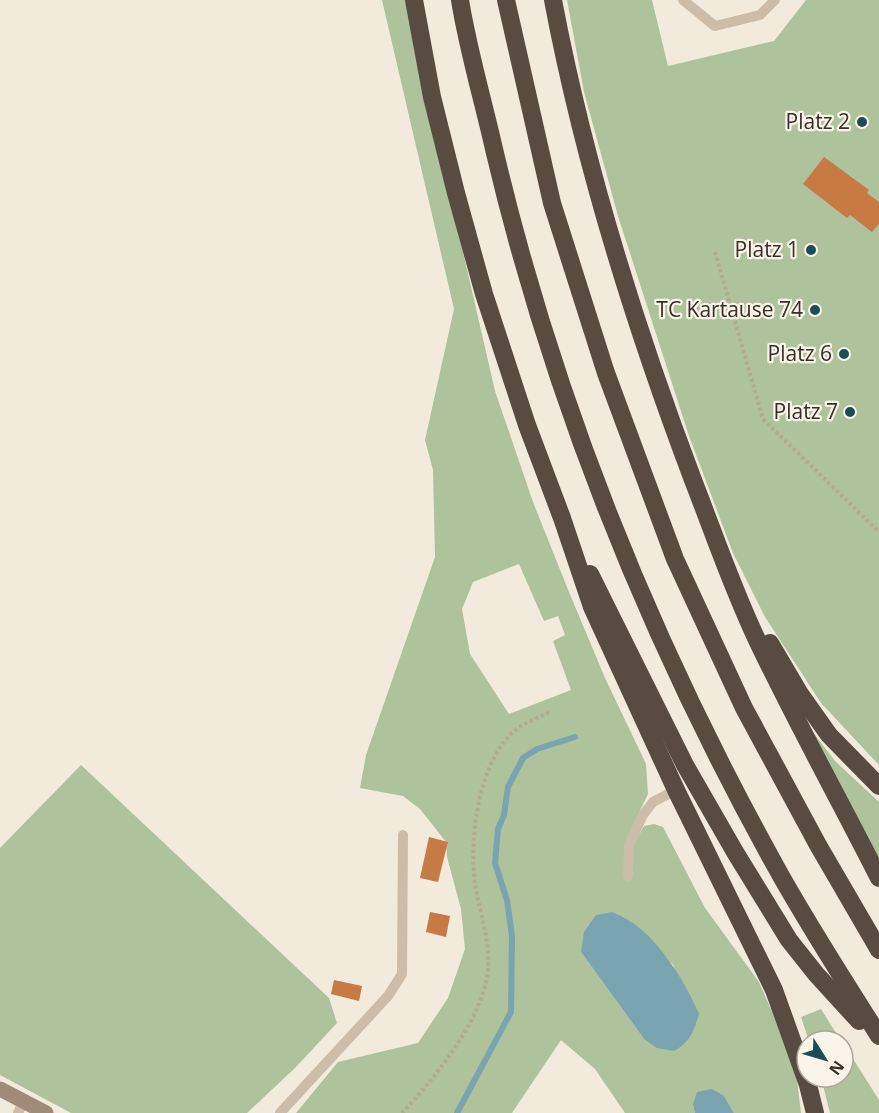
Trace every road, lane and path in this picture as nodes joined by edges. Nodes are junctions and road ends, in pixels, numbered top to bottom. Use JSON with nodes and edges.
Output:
{"nodes":[{"id":1,"x":414,"y":0,"type":"edge"},
{"id":2,"x":460,"y":0,"type":"edge"},
{"id":3,"x":506,"y":0,"type":"edge"},
{"id":4,"x":553,"y":0,"type":"edge"},
{"id":5,"x":682,"y":0,"type":"edge"},
{"id":6,"x":775,"y":0,"type":"edge"},
{"id":7,"x":715,"y":252,"type":"dead end"},
{"id":8,"x":562,"y":518,"type":"junction"},
{"id":9,"x":879,"y":532,"type":"edge"},
{"id":10,"x":728,"y":570,"type":"junction"},
{"id":11,"x":550,"y":712,"type":"dead end"},
{"id":12,"x":879,"y":786,"type":"edge"},
{"id":13,"x":676,"y":790,"type":"junction"},
{"id":14,"x":404,"y":835,"type":"dead end"},
{"id":15,"x":628,"y":876,"type":"dead end"},
{"id":16,"x":879,"y":878,"type":"edge"},
{"id":17,"x":879,"y":950,"type":"edge"},
{"id":18,"x":879,"y":1036,"type":"edge"},
{"id":19,"x":879,"y":1044,"type":"edge"},
{"id":20,"x":0,"y":1089,"type":"edge"},
{"id":21,"x":21,"y":1107,"type":"edge"},
{"id":22,"x":46,"y":1113,"type":"edge"},
{"id":23,"x":280,"y":1113,"type":"edge"},
{"id":24,"x":402,"y":1113,"type":"edge"},
{"id":25,"x":815,"y":1113,"type":"edge"}],
"edges":[{"from":1,"to":8,"type":"highway"},
{"from":2,"to":18,"type":"highway"},
{"from":3,"to":17,"type":"highway"},
{"from":4,"to":10,"type":"highway"},
{"from":5,"to":6,"type":"lane"},
{"from":7,"to":9,"type":"path"},
{"from":8,"to":13,"type":"highway"},
{"from":8,"to":19,"type":"highway"},
{"from":10,"to":12,"type":"highway"},
{"from":10,"to":16,"type":"highway"},
{"from":11,"to":24,"type":"path"},
{"from":13,"to":15,"type":"lane"},
{"from":13,"to":25,"type":"highway"},
{"from":14,"to":23,"type":"lane"},
{"from":20,"to":21,"type":"main road"},
{"from":21,"to":22,"type":"main road"}]}
